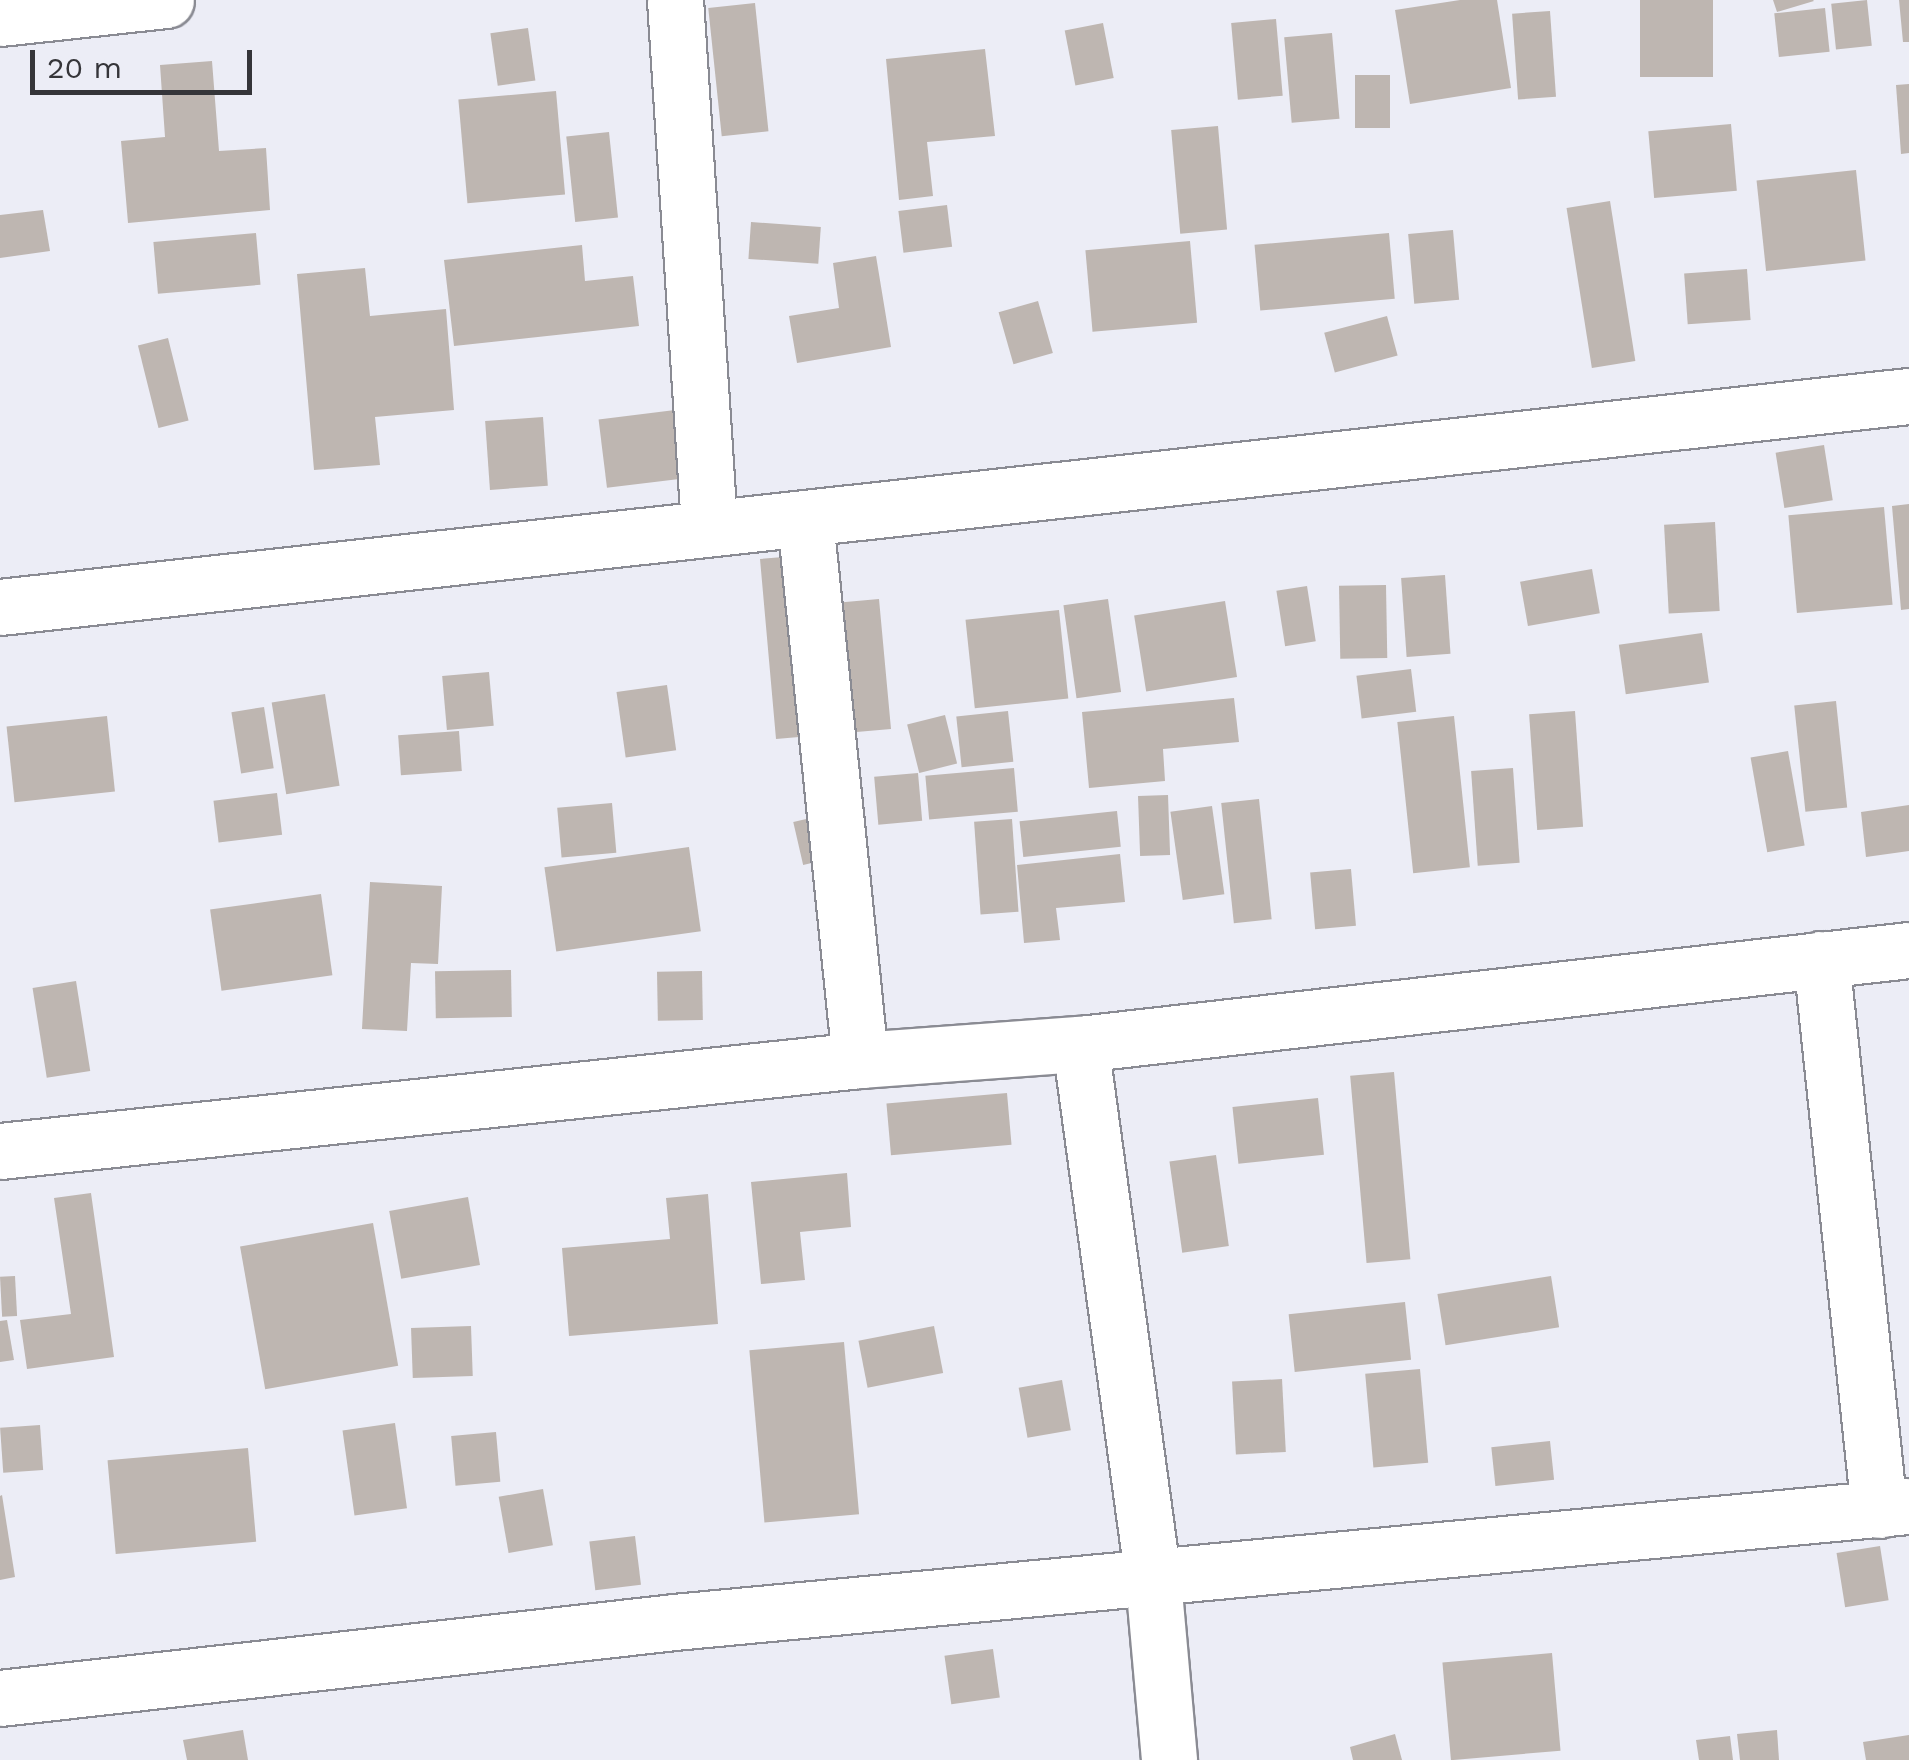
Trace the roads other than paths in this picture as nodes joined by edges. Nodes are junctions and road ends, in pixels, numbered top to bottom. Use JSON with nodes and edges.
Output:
{"nodes":[{"id":1,"x":166,"y":0,"type":"edge"},
{"id":2,"x":675,"y":0,"type":"edge"},
{"id":3,"x":0,"y":18,"type":"edge"},
{"id":4,"x":1909,"y":396,"type":"edge"},
{"id":5,"x":806,"y":520,"type":"junction"},
{"id":6,"x":709,"y":526,"type":"junction"},
{"id":7,"x":0,"y":607,"type":"edge"},
{"id":8,"x":1909,"y":950,"type":"edge"},
{"id":9,"x":1821,"y":959,"type":"junction"},
{"id":10,"x":1080,"y":1044,"type":"junction"},
{"id":11,"x":860,"y":1060,"type":"junction"},
{"id":12,"x":0,"y":1150,"type":"edge"},
{"id":13,"x":1894,"y":1508,"type":"edge"},
{"id":14,"x":1153,"y":1580,"type":"junction"},
{"id":15,"x":0,"y":1698,"type":"edge"},
{"id":16,"x":1169,"y":1760,"type":"edge"}],
"edges":[{"from":1,"to":3,"type":"street"},
{"from":2,"to":6,"type":"street"},
{"from":4,"to":5,"type":"street"},
{"from":5,"to":6,"type":"street"},
{"from":5,"to":11,"type":"street"},
{"from":6,"to":7,"type":"street"},
{"from":8,"to":9,"type":"street"},
{"from":9,"to":10,"type":"street"},
{"from":9,"to":13,"type":"street"},
{"from":10,"to":11,"type":"street"},
{"from":10,"to":14,"type":"street"},
{"from":11,"to":12,"type":"street"},
{"from":13,"to":14,"type":"street"},
{"from":14,"to":15,"type":"street"},
{"from":14,"to":16,"type":"street"}]}
